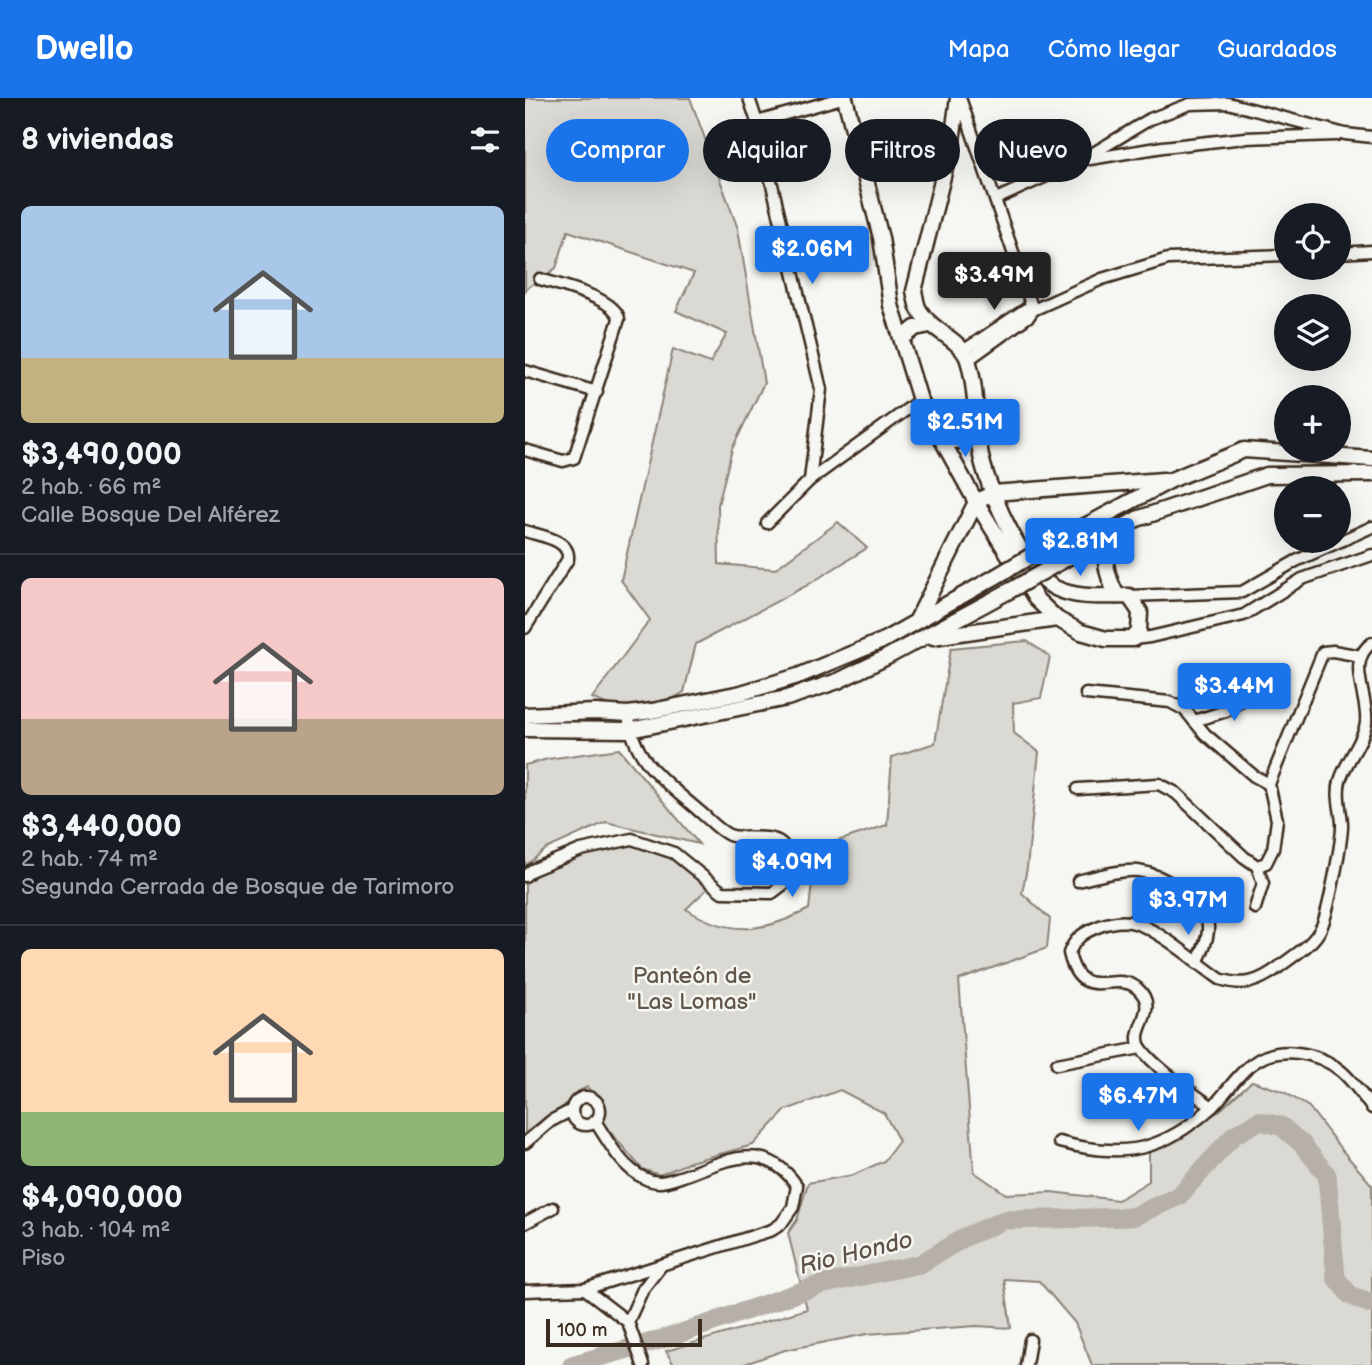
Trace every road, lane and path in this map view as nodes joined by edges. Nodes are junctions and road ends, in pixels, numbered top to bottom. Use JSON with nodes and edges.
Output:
{"nodes":[{"id":1,"x":749,"y":98,"type":"edge"},
{"id":2,"x":844,"y":98,"type":"edge"},
{"id":3,"x":959,"y":98,"type":"edge"},
{"id":4,"x":756,"y":119,"type":"edge"},
{"id":5,"x":768,"y":119,"type":"edge"},
{"id":6,"x":1345,"y":134,"type":"junction"},
{"id":7,"x":1372,"y":137,"type":"edge"},
{"id":8,"x":1092,"y":154,"type":"edge"},
{"id":9,"x":1092,"y":158,"type":"edge"},
{"id":10,"x":771,"y":182,"type":"edge"},
{"id":11,"x":1035,"y":182,"type":"edge"},
{"id":12,"x":996,"y":200,"type":"junction"},
{"id":13,"x":1372,"y":251,"type":"edge"},
{"id":14,"x":1351,"y":252,"type":"edge"},
{"id":15,"x":1274,"y":255,"type":"edge"},
{"id":16,"x":540,"y":279,"type":"dead end"},
{"id":17,"x":1033,"y":310,"type":"junction"},
{"id":18,"x":930,"y":325,"type":"junction"},
{"id":19,"x":902,"y":339,"type":"junction"},
{"id":20,"x":965,"y":355,"type":"junction"},
{"id":21,"x":525,"y":371,"type":"edge"},
{"id":22,"x":597,"y":392,"type":"junction"},
{"id":23,"x":920,"y":400,"type":"junction"},
{"id":24,"x":977,"y":430,"type":"junction"},
{"id":25,"x":941,"y":438,"type":"junction"},
{"id":26,"x":525,"y":450,"type":"edge"},
{"id":27,"x":1372,"y":458,"type":"edge"},
{"id":28,"x":1372,"y":474,"type":"edge"},
{"id":29,"x":810,"y":480,"type":"junction"},
{"id":30,"x":1171,"y":480,"type":"junction"},
{"id":31,"x":993,"y":493,"type":"junction"},
{"id":32,"x":976,"y":502,"type":"junction"},
{"id":33,"x":767,"y":523,"type":"dead end"},
{"id":34,"x":1372,"y":527,"type":"edge"},
{"id":35,"x":525,"y":531,"type":"edge"},
{"id":36,"x":1110,"y":534,"type":"junction"},
{"id":37,"x":1372,"y":555,"type":"edge"},
{"id":38,"x":1123,"y":596,"type":"junction"},
{"id":39,"x":1057,"y":619,"type":"junction"},
{"id":40,"x":916,"y":622,"type":"junction"},
{"id":41,"x":526,"y":624,"type":"edge"},
{"id":42,"x":921,"y":638,"type":"junction"},
{"id":43,"x":1133,"y":639,"type":"junction"},
{"id":44,"x":1372,"y":643,"type":"edge"},
{"id":45,"x":1361,"y":656,"type":"junction"},
{"id":46,"x":1257,"y":690,"type":"dead end"},
{"id":47,"x":1086,"y":694,"type":"dead end"},
{"id":48,"x":628,"y":714,"type":"junction"},
{"id":49,"x":525,"y":715,"type":"edge"},
{"id":50,"x":1194,"y":721,"type":"junction"},
{"id":51,"x":525,"y":729,"type":"edge"},
{"id":52,"x":630,"y":730,"type":"junction"},
{"id":53,"x":1269,"y":785,"type":"junction"},
{"id":54,"x":1078,"y":789,"type":"dead end"},
{"id":55,"x":1261,"y":865,"type":"junction"},
{"id":56,"x":525,"y":876,"type":"edge"},
{"id":57,"x":1078,"y":881,"type":"dead end"},
{"id":58,"x":1255,"y":908,"type":"dead end"},
{"id":59,"x":1197,"y":963,"type":"junction"},
{"id":60,"x":1141,"y":1048,"type":"junction"},
{"id":61,"x":1057,"y":1064,"type":"dead end"},
{"id":62,"x":1212,"y":1107,"type":"junction"},
{"id":63,"x":1372,"y":1108,"type":"edge"},
{"id":64,"x":572,"y":1110,"type":"junction"},
{"id":65,"x":595,"y":1121,"type":"junction"},
{"id":66,"x":525,"y":1143,"type":"edge"},
{"id":67,"x":1059,"y":1143,"type":"dead end"},
{"id":68,"x":552,"y":1208,"type":"dead end"},
{"id":69,"x":525,"y":1223,"type":"edge"},
{"id":70,"x":661,"y":1266,"type":"junction"},
{"id":71,"x":585,"y":1289,"type":"junction"},
{"id":72,"x":525,"y":1291,"type":"edge"},
{"id":73,"x":630,"y":1326,"type":"junction"},
{"id":74,"x":1030,"y":1340,"type":"dead end"},
{"id":75,"x":643,"y":1365,"type":"edge"},
{"id":76,"x":1026,"y":1365,"type":"edge"}],
"edges":[{"from":1,"to":4,"type":"street"},
{"from":2,"to":5,"type":"street"},
{"from":2,"to":19,"type":"main road"},
{"from":3,"to":12,"type":"street"},
{"from":3,"to":18,"type":"main road"},
{"from":6,"to":7,"type":"street"},
{"from":6,"to":8,"type":"street"},
{"from":6,"to":9,"type":"street"},
{"from":10,"to":29,"type":"street"},
{"from":11,"to":12,"type":"street"},
{"from":12,"to":17,"type":"street"},
{"from":13,"to":14,"type":"street"},
{"from":15,"to":17,"type":"street"},
{"from":16,"to":22,"type":"street"},
{"from":17,"to":20,"type":"street"},
{"from":18,"to":19,"type":"main road"},
{"from":18,"to":20,"type":"main road"},
{"from":19,"to":23,"type":"main road"},
{"from":20,"to":24,"type":"main road"},
{"from":21,"to":22,"type":"street"},
{"from":22,"to":26,"type":"street"},
{"from":23,"to":25,"type":"main road"},
{"from":23,"to":29,"type":"street"},
{"from":24,"to":25,"type":"main road"},
{"from":24,"to":31,"type":"main road"},
{"from":25,"to":32,"type":"main road"},
{"from":27,"to":30,"type":"main road"},
{"from":28,"to":36,"type":"main road"},
{"from":29,"to":33,"type":"street"},
{"from":30,"to":31,"type":"main road"},
{"from":30,"to":40,"type":"main road","bridge":true},
{"from":31,"to":32,"type":"main road"},
{"from":31,"to":38,"type":"main road"},
{"from":32,"to":39,"type":"main road"},
{"from":32,"to":40,"type":"main road"},
{"from":34,"to":38,"type":"street"},
{"from":35,"to":41,"type":"street"},
{"from":36,"to":38,"type":"main road"},
{"from":36,"to":42,"type":"main road","bridge":true},
{"from":37,"to":43,"type":"street"},
{"from":38,"to":43,"type":"main road"},
{"from":39,"to":42,"type":"main road"},
{"from":39,"to":43,"type":"main road"},
{"from":40,"to":48,"type":"main road"},
{"from":42,"to":52,"type":"main road"},
{"from":44,"to":45,"type":"street"},
{"from":45,"to":53,"type":"street"},
{"from":45,"to":59,"type":"street"},
{"from":46,"to":50,"type":"street"},
{"from":47,"to":50,"type":"street"},
{"from":48,"to":49,"type":"main road"},
{"from":48,"to":52,"type":"street"},
{"from":50,"to":53,"type":"street"},
{"from":51,"to":52,"type":"main road"},
{"from":52,"to":56,"type":"street"},
{"from":53,"to":55,"type":"street"},
{"from":54,"to":55,"type":"street"},
{"from":55,"to":58,"type":"street"},
{"from":57,"to":59,"type":"street"},
{"from":59,"to":60,"type":"street"},
{"from":60,"to":61,"type":"street"},
{"from":60,"to":62,"type":"street"},
{"from":62,"to":63,"type":"street"},
{"from":62,"to":67,"type":"street"},
{"from":64,"to":65,"type":"street"},
{"from":64,"to":65,"type":"street"},
{"from":64,"to":66,"type":"street"},
{"from":65,"to":70,"type":"street"},
{"from":68,"to":69,"type":"street"},
{"from":70,"to":71,"type":"street"},
{"from":70,"to":73,"type":"street"},
{"from":71,"to":72,"type":"street"},
{"from":71,"to":73,"type":"street"},
{"from":73,"to":75,"type":"street"},
{"from":74,"to":76,"type":"street"}]}
